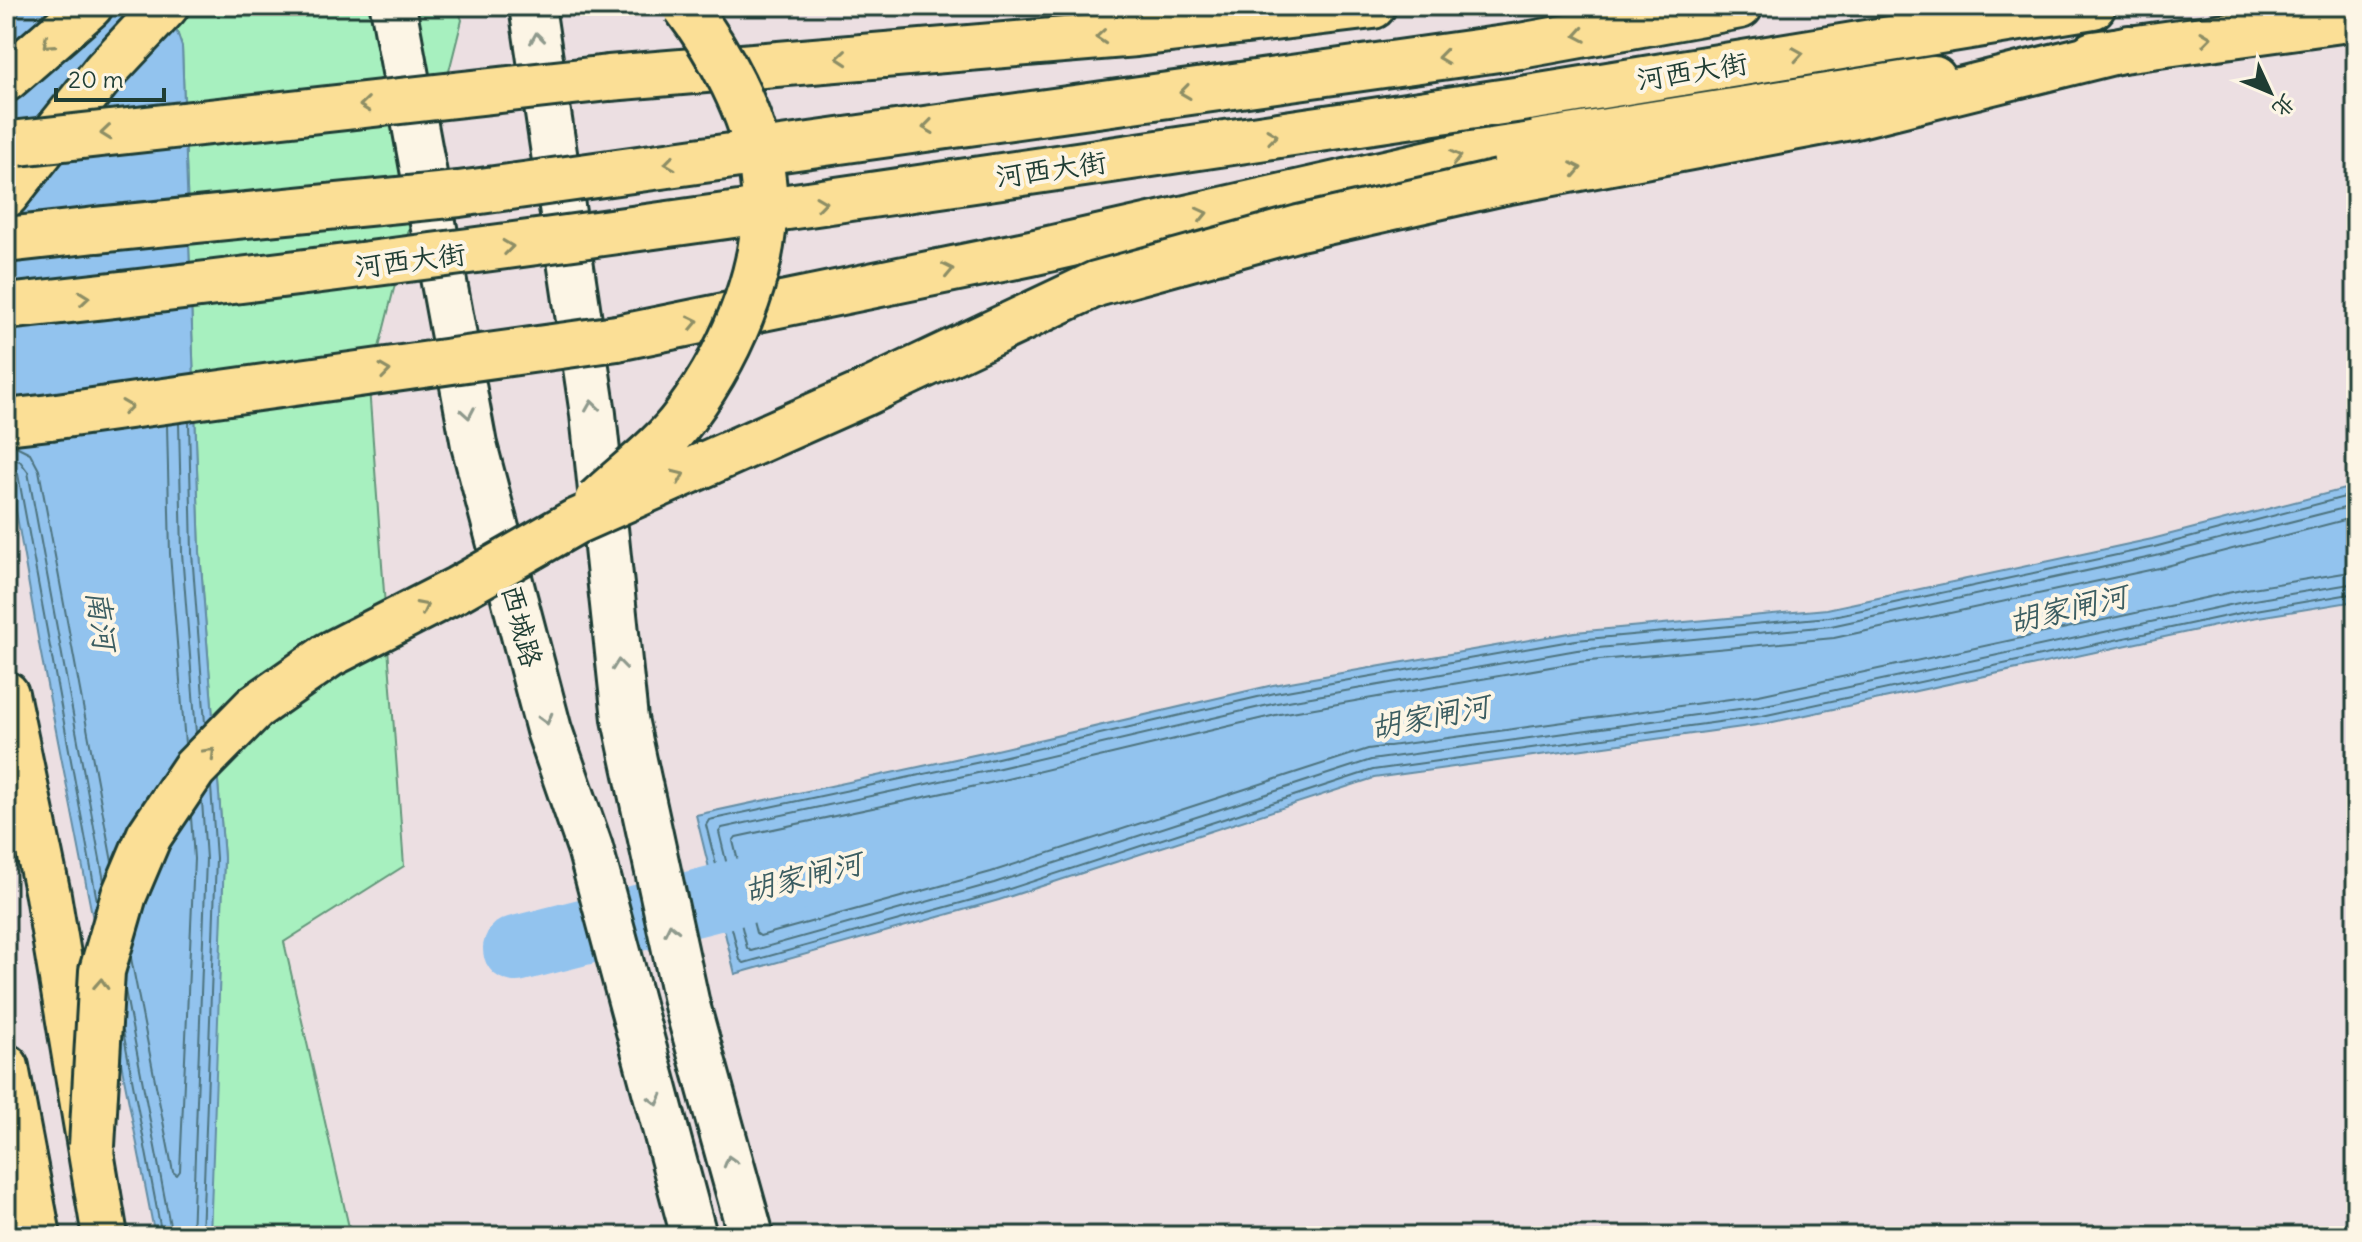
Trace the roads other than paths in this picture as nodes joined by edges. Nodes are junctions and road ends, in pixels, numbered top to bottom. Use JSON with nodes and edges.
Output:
{"nodes":[{"id":1,"x":90,"y":6,"type":"edge"},
{"id":2,"x":166,"y":6,"type":"edge"},
{"id":3,"x":393,"y":6,"type":"edge"},
{"id":4,"x":532,"y":6,"type":"edge"},
{"id":5,"x":685,"y":6,"type":"edge"},
{"id":6,"x":1373,"y":6,"type":"edge"},
{"id":7,"x":1740,"y":6,"type":"edge"},
{"id":8,"x":2093,"y":6,"type":"edge"},
{"id":9,"x":2356,"y":18,"type":"edge"},
{"id":10,"x":2129,"y":48,"type":"junction"},
{"id":11,"x":6,"y":79,"type":"edge"},
{"id":12,"x":12,"y":144,"type":"edge"},
{"id":13,"x":6,"y":195,"type":"edge"},
{"id":14,"x":6,"y":240,"type":"edge"},
{"id":15,"x":6,"y":307,"type":"edge"},
{"id":16,"x":6,"y":422,"type":"edge"},
{"id":17,"x":575,"y":522,"type":"junction"},
{"id":18,"x":6,"y":694,"type":"edge"},
{"id":19,"x":6,"y":1067,"type":"edge"},
{"id":20,"x":92,"y":1146,"type":"junction"},
{"id":21,"x":38,"y":1236,"type":"edge"},
{"id":22,"x":105,"y":1236,"type":"edge"},
{"id":23,"x":694,"y":1236,"type":"edge"},
{"id":24,"x":751,"y":1236,"type":"edge"}],
"edges":[{"from":1,"to":11,"type":"main road","one_way":true},
{"from":2,"to":13,"type":"main road"},
{"from":3,"to":23,"type":"street","name":"西城路","one_way":true},
{"from":24,"to":4,"type":"street","one_way":true},
{"from":5,"to":17,"type":"main road","bridge":true},
{"from":6,"to":12,"type":"main road","one_way":true,"bridge":true},
{"from":7,"to":14,"type":"main road","name":"河西大街","one_way":true,"bridge":true},
{"from":15,"to":8,"type":"main road","name":"河西大街","one_way":true,"bridge":true},
{"from":10,"to":9,"type":"main road","one_way":true},
{"from":16,"to":10,"type":"main road","one_way":true,"bridge":true},
{"from":17,"to":10,"type":"main road","one_way":true,"bridge":true},
{"from":20,"to":17,"type":"main road","one_way":true,"bridge":true},
{"from":18,"to":20,"type":"main road","bridge":true},
{"from":19,"to":21,"type":"main road"},
{"from":20,"to":22,"type":"main road"}]}
